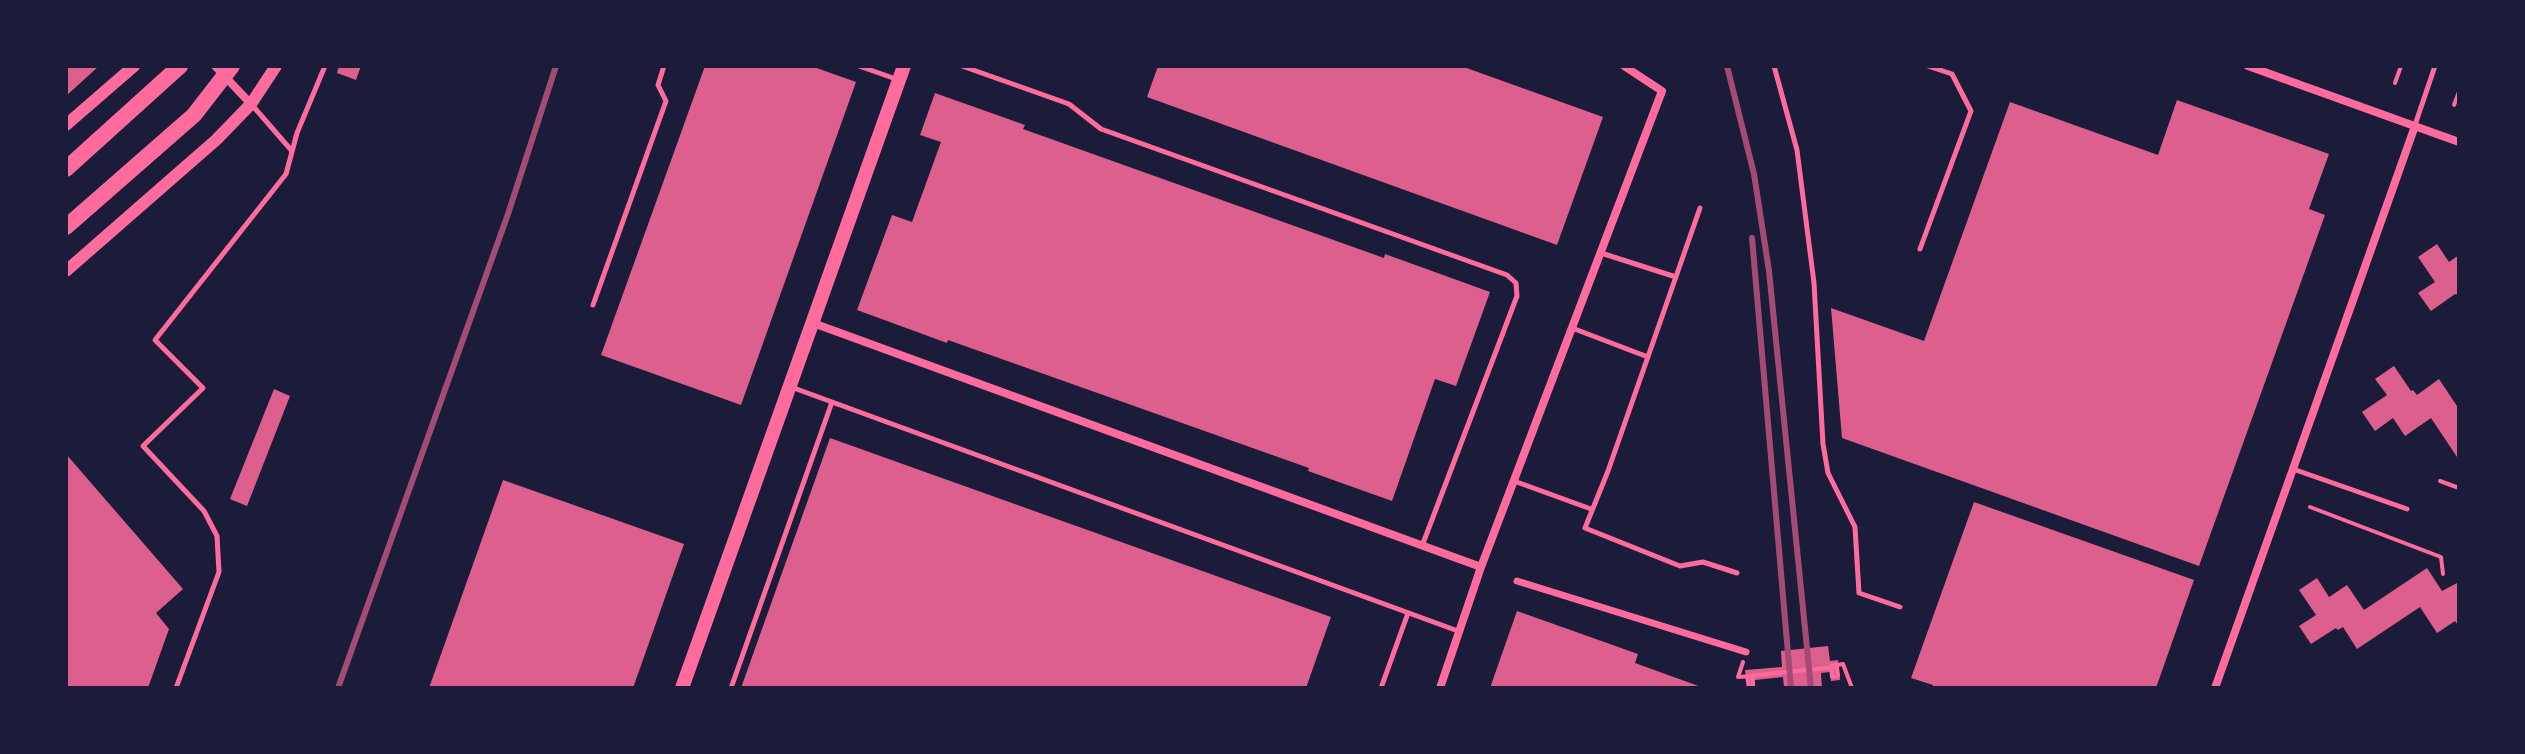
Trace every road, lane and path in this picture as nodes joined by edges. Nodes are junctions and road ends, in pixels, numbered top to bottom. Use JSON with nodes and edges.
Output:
{"nodes":[{"id":1,"x":134,"y":66,"type":"edge"},
{"id":2,"x":180,"y":66,"type":"edge"},
{"id":3,"x":276,"y":66,"type":"edge"},
{"id":4,"x":325,"y":66,"type":"edge"},
{"id":5,"x":664,"y":66,"type":"edge"},
{"id":6,"x":859,"y":66,"type":"edge"},
{"id":7,"x":962,"y":66,"type":"edge"},
{"id":8,"x":1624,"y":66,"type":"edge"},
{"id":9,"x":1774,"y":66,"type":"edge"},
{"id":10,"x":1928,"y":66,"type":"edge"},
{"id":11,"x":2248,"y":66,"type":"edge"},
{"id":12,"x":2401,"y":66,"type":"edge"},
{"id":13,"x":2435,"y":66,"type":"edge"},
{"id":14,"x":224,"y":70,"type":"edge"},
{"id":15,"x":901,"y":73,"type":"edge"},
{"id":16,"x":2395,"y":83,"type":"dead end"},
{"id":17,"x":2459,"y":92,"type":"edge"},
{"id":18,"x":251,"y":104,"type":"junction"},
{"id":19,"x":2454,"y":105,"type":"dead end"},
{"id":20,"x":66,"y":125,"type":"edge"},
{"id":21,"x":2415,"y":126,"type":"junction"},
{"id":22,"x":2459,"y":142,"type":"edge"},
{"id":23,"x":292,"y":151,"type":"junction"},
{"id":24,"x":66,"y":169,"type":"edge"},
{"id":25,"x":1700,"y":208,"type":"dead end"},
{"id":26,"x":66,"y":227,"type":"edge"},
{"id":27,"x":1920,"y":249,"type":"dead end"},
{"id":28,"x":1601,"y":253,"type":"junction"},
{"id":29,"x":66,"y":271,"type":"edge"},
{"id":30,"x":1676,"y":277,"type":"junction"},
{"id":31,"x":593,"y":305,"type":"dead end"},
{"id":32,"x":813,"y":323,"type":"junction"},
{"id":33,"x":1572,"y":328,"type":"junction"},
{"id":34,"x":1648,"y":357,"type":"junction"},
{"id":35,"x":790,"y":387,"type":"junction"},
{"id":36,"x":832,"y":402,"type":"junction"},
{"id":37,"x":2293,"y":469,"type":"junction"},
{"id":38,"x":1514,"y":481,"type":"junction"},
{"id":39,"x":2440,"y":481,"type":"dead end"},
{"id":40,"x":2459,"y":488,"type":"edge"},
{"id":41,"x":2310,"y":507,"type":"dead end"},
{"id":42,"x":1591,"y":509,"type":"junction"},
{"id":43,"x":2407,"y":509,"type":"dead end"},
{"id":44,"x":1422,"y":546,"type":"junction"},
{"id":45,"x":1481,"y":567,"type":"junction"},
{"id":46,"x":1737,"y":573,"type":"dead end"},
{"id":47,"x":2443,"y":574,"type":"dead end"},
{"id":48,"x":1517,"y":581,"type":"dead end"},
{"id":49,"x":1900,"y":607,"type":"dead end"},
{"id":50,"x":1408,"y":613,"type":"junction"},
{"id":51,"x":1459,"y":631,"type":"junction"},
{"id":52,"x":1746,"y":652,"type":"joint"},
{"id":53,"x":176,"y":688,"type":"edge"},
{"id":54,"x":682,"y":688,"type":"edge"},
{"id":55,"x":731,"y":688,"type":"edge"},
{"id":56,"x":1381,"y":688,"type":"edge"},
{"id":57,"x":1440,"y":688,"type":"edge"},
{"id":58,"x":1751,"y":688,"type":"edge"},
{"id":59,"x":1852,"y":688,"type":"edge"},
{"id":60,"x":2215,"y":688,"type":"edge"}],
"edges":[{"from":1,"to":20,"type":"street"},
{"from":2,"to":24,"type":"highway"},
{"from":3,"to":18,"type":"street"},
{"from":4,"to":23,"type":"lane"},
{"from":5,"to":31,"type":"lane"},
{"from":6,"to":15,"type":"lane"},
{"from":7,"to":44,"type":"lane"},
{"from":8,"to":28,"type":"street"},
{"from":9,"to":49,"type":"lane"},
{"from":10,"to":27,"type":"lane"},
{"from":11,"to":21,"type":"street"},
{"from":12,"to":16,"type":"path"},
{"from":13,"to":21,"type":"lane"},
{"from":14,"to":18,"type":"street"},
{"from":14,"to":26,"type":"highway"},
{"from":15,"to":32,"type":"main road"},
{"from":17,"to":19,"type":"path"},
{"from":18,"to":23,"type":"lane"},
{"from":18,"to":29,"type":"street"},
{"from":21,"to":22,"type":"street"},
{"from":21,"to":37,"type":"street"},
{"from":23,"to":53,"type":"lane"},
{"from":25,"to":30,"type":"lane"},
{"from":28,"to":30,"type":"lane"},
{"from":28,"to":33,"type":"street"},
{"from":30,"to":34,"type":"lane"},
{"from":32,"to":35,"type":"main road"},
{"from":32,"to":44,"type":"street"},
{"from":33,"to":34,"type":"lane"},
{"from":33,"to":38,"type":"street"},
{"from":34,"to":42,"type":"lane"},
{"from":35,"to":36,"type":"lane"},
{"from":35,"to":54,"type":"main road"},
{"from":36,"to":50,"type":"lane"},
{"from":36,"to":55,"type":"lane"},
{"from":37,"to":43,"type":"lane"},
{"from":37,"to":60,"type":"street"},
{"from":38,"to":42,"type":"lane"},
{"from":38,"to":45,"type":"street"},
{"from":39,"to":40,"type":"path"},
{"from":41,"to":47,"type":"path"},
{"from":42,"to":46,"type":"lane"},
{"from":44,"to":45,"type":"street"},
{"from":45,"to":51,"type":"street"},
{"from":48,"to":52,"type":"street"},
{"from":50,"to":51,"type":"lane"},
{"from":50,"to":56,"type":"lane"},
{"from":51,"to":57,"type":"street"},
{"from":52,"to":58,"type":"path"},
{"from":58,"to":59,"type":"path"}]}
